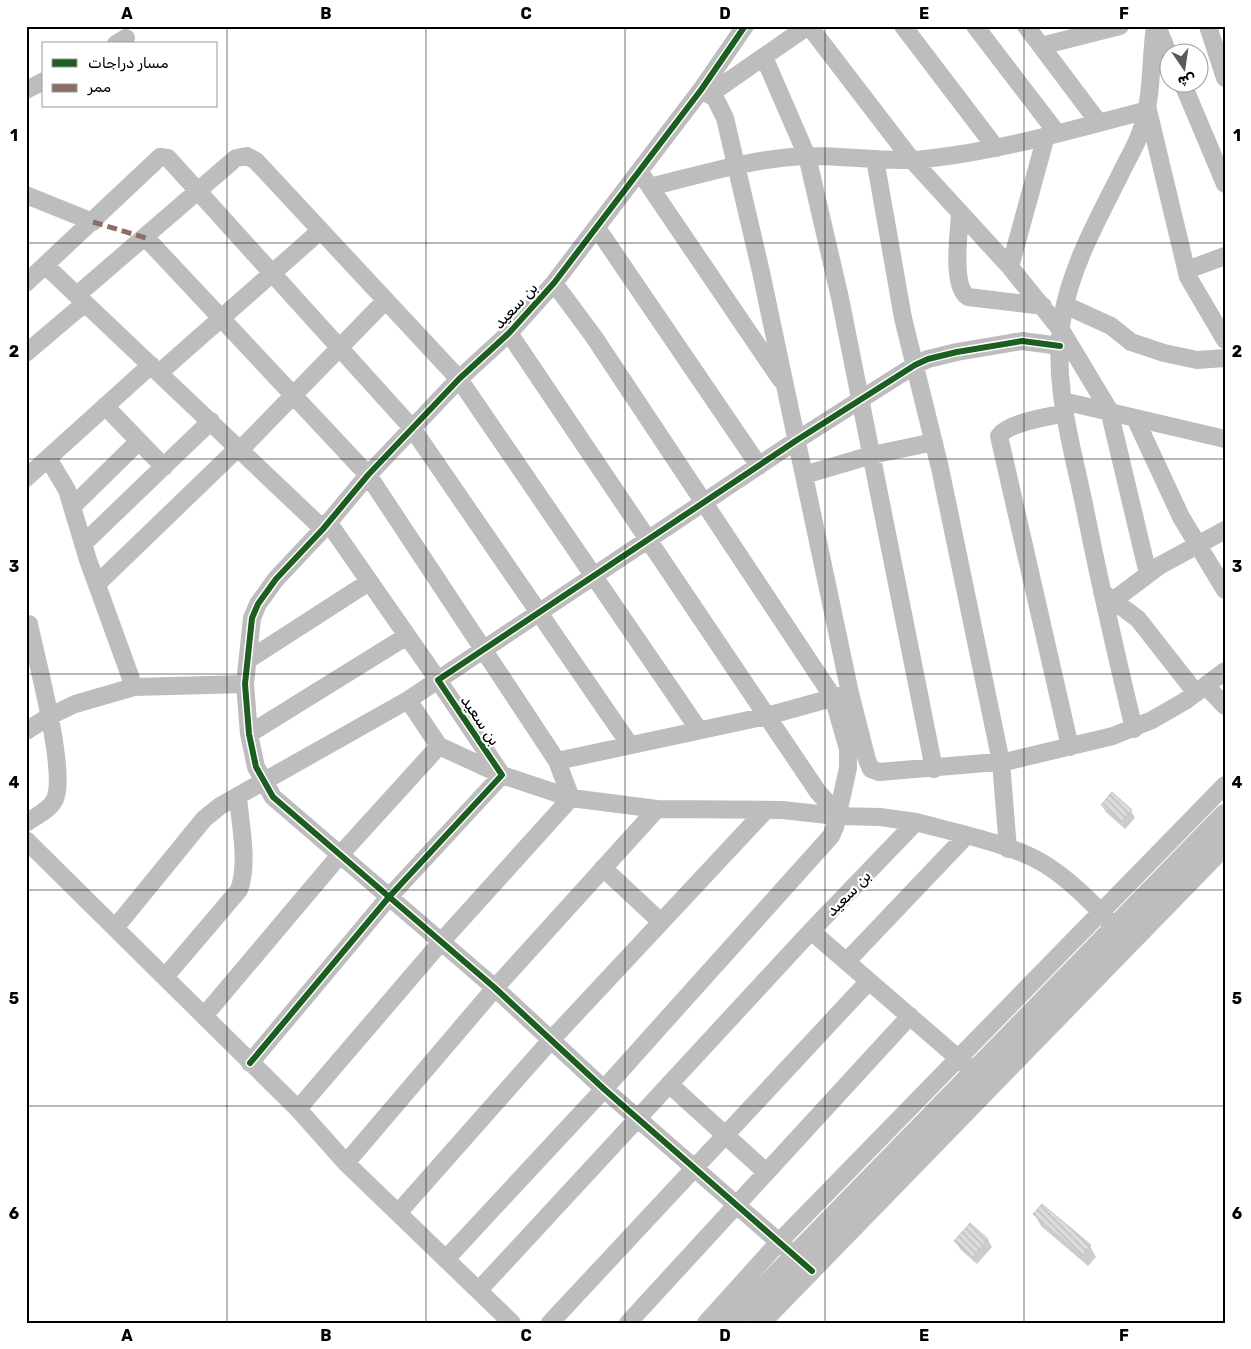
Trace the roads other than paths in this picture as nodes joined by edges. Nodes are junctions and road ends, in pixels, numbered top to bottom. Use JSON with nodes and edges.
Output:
{"nodes":[{"id":1,"x":745,"y":26,"type":"edge"},
{"id":2,"x":808,"y":26,"type":"edge"},
{"id":3,"x":903,"y":26,"type":"edge"},
{"id":4,"x":975,"y":26,"type":"edge"},
{"id":5,"x":1026,"y":26,"type":"edge"},
{"id":6,"x":1120,"y":26,"type":"edge"},
{"id":7,"x":1156,"y":26,"type":"edge"},
{"id":8,"x":1208,"y":26,"type":"edge"},
{"id":9,"x":1163,"y":42,"type":"edge"},
{"id":10,"x":1041,"y":46,"type":"junction"},
{"id":11,"x":764,"y":57,"type":"junction"},
{"id":12,"x":1225,"y":78,"type":"edge"},
{"id":13,"x":42,"y":82,"type":"edge"},
{"id":14,"x":26,"y":90,"type":"edge"},
{"id":15,"x":705,"y":92,"type":"junction"},
{"id":16,"x":1186,"y":92,"type":"edge"},
{"id":17,"x":1148,"y":110,"type":"junction"},
{"id":18,"x":1099,"y":123,"type":"junction"},
{"id":19,"x":1051,"y":135,"type":"junction"},
{"id":20,"x":996,"y":148,"type":"junction"},
{"id":21,"x":807,"y":156,"type":"junction"},
{"id":22,"x":875,"y":159,"type":"junction"},
{"id":23,"x":911,"y":159,"type":"junction"},
{"id":24,"x":736,"y":165,"type":"junction"},
{"id":25,"x":640,"y":171,"type":"junction"},
{"id":26,"x":1225,"y":184,"type":"edge"},
{"id":27,"x":650,"y":187,"type":"junction"},
{"id":28,"x":197,"y":191,"type":"junction"},
{"id":29,"x":26,"y":195,"type":"edge"},
{"id":30,"x":960,"y":214,"type":"junction"},
{"id":31,"x":93,"y":222,"type":"junction"},
{"id":32,"x":597,"y":228,"type":"junction"},
{"id":33,"x":320,"y":231,"type":"junction"},
{"id":34,"x":146,"y":238,"type":"junction"},
{"id":35,"x":1225,"y":256,"type":"edge"},
{"id":36,"x":46,"y":266,"type":"junction"},
{"id":37,"x":1010,"y":267,"type":"junction"},
{"id":38,"x":1186,"y":270,"type":"junction"},
{"id":39,"x":272,"y":273,"type":"junction"},
{"id":40,"x":554,"y":282,"type":"junction"},
{"id":41,"x":26,"y":284,"type":"edge"},
{"id":42,"x":81,"y":299,"type":"junction"},
{"id":43,"x":385,"y":302,"type":"junction"},
{"id":44,"x":1065,"y":305,"type":"junction"},
{"id":45,"x":1043,"y":306,"type":"junction"},
{"id":46,"x":221,"y":318,"type":"junction"},
{"id":47,"x":509,"y":333,"type":"junction"},
{"id":48,"x":1060,"y":338,"type":"junction"},
{"id":49,"x":1225,"y":340,"type":"edge"},
{"id":50,"x":339,"y":347,"type":"junction"},
{"id":51,"x":26,"y":353,"type":"edge"},
{"id":52,"x":1225,"y":358,"type":"edge"},
{"id":53,"x":915,"y":365,"type":"junction"},
{"id":54,"x":155,"y":369,"type":"junction"},
{"id":55,"x":459,"y":379,"type":"junction"},
{"id":56,"x":786,"y":387,"type":"junction"},
{"id":57,"x":293,"y":395,"type":"junction"},
{"id":58,"x":861,"y":399,"type":"junction"},
{"id":59,"x":105,"y":406,"type":"junction"},
{"id":60,"x":1064,"y":407,"type":"junction"},
{"id":61,"x":1109,"y":410,"type":"junction"},
{"id":62,"x":1135,"y":418,"type":"junction"},
{"id":63,"x":211,"y":421,"type":"junction"},
{"id":64,"x":412,"y":428,"type":"junction"},
{"id":65,"x":1225,"y":439,"type":"edge"},
{"id":66,"x":797,"y":440,"type":"junction"},
{"id":67,"x":139,"y":441,"type":"junction"},
{"id":68,"x":934,"y":442,"type":"junction"},
{"id":69,"x":239,"y":449,"type":"junction"},
{"id":70,"x":872,"y":455,"type":"junction"},
{"id":71,"x":48,"y":458,"type":"junction"},
{"id":72,"x":759,"y":466,"type":"junction"},
{"id":73,"x":164,"y":467,"type":"junction"},
{"id":74,"x":368,"y":475,"type":"junction"},
{"id":75,"x":804,"y":475,"type":"junction"},
{"id":76,"x":26,"y":478,"type":"edge"},
{"id":77,"x":704,"y":503,"type":"junction"},
{"id":78,"x":72,"y":507,"type":"junction"},
{"id":79,"x":325,"y":526,"type":"junction"},
{"id":80,"x":1225,"y":530,"type":"edge"},
{"id":81,"x":648,"y":539,"type":"junction"},
{"id":82,"x":83,"y":544,"type":"junction"},
{"id":83,"x":1197,"y":544,"type":"junction"},
{"id":84,"x":1148,"y":574,"type":"junction"},
{"id":85,"x":593,"y":575,"type":"junction"},
{"id":86,"x":370,"y":582,"type":"junction"},
{"id":87,"x":97,"y":584,"type":"junction"},
{"id":88,"x":1225,"y":590,"type":"edge"},
{"id":89,"x":1108,"y":596,"type":"junction"},
{"id":90,"x":539,"y":612,"type":"junction"},
{"id":91,"x":27,"y":622,"type":"edge"},
{"id":92,"x":407,"y":636,"type":"junction"},
{"id":93,"x":484,"y":648,"type":"junction"},
{"id":94,"x":248,"y":660,"type":"junction"},
{"id":95,"x":1225,"y":671,"type":"edge"},
{"id":96,"x":438,"y":680,"type":"junction"},
{"id":97,"x":245,"y":684,"type":"junction"},
{"id":98,"x":134,"y":688,"type":"junction"},
{"id":99,"x":1201,"y":689,"type":"junction"},
{"id":100,"x":842,"y":695,"type":"junction"},
{"id":101,"x":408,"y":700,"type":"junction"},
{"id":102,"x":1225,"y":706,"type":"edge"},
{"id":103,"x":50,"y":716,"type":"junction"},
{"id":104,"x":767,"y":716,"type":"junction"},
{"id":105,"x":1134,"y":729,"type":"junction"},
{"id":106,"x":700,"y":730,"type":"junction"},
{"id":107,"x":26,"y":731,"type":"edge"},
{"id":108,"x":248,"y":734,"type":"junction"},
{"id":109,"x":630,"y":745,"type":"junction"},
{"id":110,"x":439,"y":746,"type":"junction"},
{"id":111,"x":1070,"y":747,"type":"junction"},
{"id":112,"x":557,"y":761,"type":"junction"},
{"id":113,"x":1001,"y":762,"type":"junction"},
{"id":114,"x":934,"y":768,"type":"junction"},
{"id":115,"x":502,"y":775,"type":"junction"},
{"id":116,"x":263,"y":780,"type":"junction"},
{"id":117,"x":1225,"y":785,"type":"edge"},
{"id":118,"x":238,"y":796,"type":"junction"},
{"id":119,"x":571,"y":798,"type":"junction"},
{"id":120,"x":657,"y":809,"type":"junction"},
{"id":121,"x":765,"y":811,"type":"junction"},
{"id":122,"x":1225,"y":814,"type":"edge"},
{"id":123,"x":837,"y":815,"type":"junction"},
{"id":124,"x":916,"y":822,"type":"junction"},
{"id":125,"x":26,"y":823,"type":"edge"},
{"id":126,"x":966,"y":836,"type":"junction"},
{"id":127,"x":26,"y":840,"type":"edge"},
{"id":128,"x":1225,"y":844,"type":"edge"},
{"id":129,"x":1008,"y":849,"type":"junction"},
{"id":130,"x":339,"y":856,"type":"junction"},
{"id":131,"x":603,"y":868,"type":"junction"},
{"id":132,"x":389,"y":897,"type":"junction"},
{"id":133,"x":1109,"y":921,"type":"junction"},
{"id":134,"x":661,"y":922,"type":"junction"},
{"id":135,"x":115,"y":928,"type":"junction"},
{"id":136,"x":812,"y":931,"type":"junction"},
{"id":137,"x":441,"y":942,"type":"junction"},
{"id":138,"x":847,"y":961,"type":"junction"},
{"id":139,"x":165,"y":977,"type":"junction"},
{"id":140,"x":869,"y":981,"type":"junction"},
{"id":141,"x":495,"y":988,"type":"junction"},
{"id":142,"x":204,"y":1016,"type":"junction"},
{"id":143,"x":910,"y":1016,"type":"junction"},
{"id":144,"x":552,"y":1040,"type":"junction"},
{"id":145,"x":250,"y":1063,"type":"junction"},
{"id":146,"x":966,"y":1065,"type":"junction"},
{"id":147,"x":669,"y":1084,"type":"junction"},
{"id":148,"x":604,"y":1089,"type":"junction"},
{"id":149,"x":298,"y":1109,"type":"junction"},
{"id":150,"x":637,"y":1118,"type":"junction"},
{"id":151,"x":726,"y":1136,"type":"junction"},
{"id":152,"x":346,"y":1163,"type":"junction"},
{"id":153,"x":695,"y":1169,"type":"junction"},
{"id":154,"x":766,"y":1172,"type":"junction"},
{"id":155,"x":735,"y":1205,"type":"junction"},
{"id":156,"x":398,"y":1213,"type":"junction"},
{"id":157,"x":795,"y":1257,"type":"junction"},
{"id":158,"x":446,"y":1259,"type":"junction"},
{"id":159,"x":479,"y":1290,"type":"junction"},
{"id":160,"x":512,"y":1323,"type":"edge"},
{"id":161,"x":550,"y":1323,"type":"edge"},
{"id":162,"x":628,"y":1323,"type":"edge"},
{"id":163,"x":706,"y":1323,"type":"edge"},
{"id":164,"x":730,"y":1323,"type":"edge"},
{"id":165,"x":759,"y":1323,"type":"edge"}],
"edges":[{"from":1,"to":15,"type":"street"},
{"from":2,"to":11,"type":"street"},
{"from":2,"to":23,"type":"street"},
{"from":3,"to":20,"type":"street"},
{"from":4,"to":19,"type":"street"},
{"from":5,"to":10,"type":"street"},
{"from":6,"to":10,"type":"street"},
{"from":7,"to":9,"type":"street"},
{"from":7,"to":17,"type":"street"},
{"from":8,"to":12,"type":"street"},
{"from":10,"to":18,"type":"street"},
{"from":11,"to":15,"type":"street"},
{"from":11,"to":21,"type":"street"},
{"from":13,"to":14,"type":"street"},
{"from":15,"to":24,"type":"street","name":"بن سعيد"},
{"from":15,"to":25,"type":"street","name":"بن سعيد"},
{"from":16,"to":26,"type":"street"},
{"from":17,"to":18,"type":"street"},
{"from":17,"to":38,"type":"street"},
{"from":17,"to":44,"type":"street"},
{"from":18,"to":19,"type":"street"},
{"from":19,"to":20,"type":"street"},
{"from":19,"to":37,"type":"street"},
{"from":20,"to":23,"type":"street"},
{"from":21,"to":22,"type":"street"},
{"from":21,"to":24,"type":"street"},
{"from":21,"to":58,"type":"street"},
{"from":22,"to":23,"type":"street"},
{"from":22,"to":53,"type":"street"},
{"from":23,"to":30,"type":"street"},
{"from":24,"to":27,"type":"street"},
{"from":24,"to":56,"type":"street","name":"بن سعيد"},
{"from":25,"to":27,"type":"street"},
{"from":25,"to":32,"type":"street","name":"بن سعيد"},
{"from":27,"to":56,"type":"street"},
{"from":28,"to":31,"type":"street"},
{"from":28,"to":33,"type":"street"},
{"from":28,"to":34,"type":"street"},
{"from":28,"to":39,"type":"street"},
{"from":29,"to":31,"type":"street"},
{"from":30,"to":37,"type":"street"},
{"from":30,"to":45,"type":"street"},
{"from":31,"to":36,"type":"street"},
{"from":32,"to":40,"type":"street","name":"بن سعيد"},
{"from":32,"to":72,"type":"street"},
{"from":33,"to":39,"type":"street"},
{"from":33,"to":43,"type":"street"},
{"from":34,"to":42,"type":"street"},
{"from":34,"to":46,"type":"street"},
{"from":35,"to":38,"type":"street"},
{"from":36,"to":41,"type":"street"},
{"from":36,"to":42,"type":"street","name":"بن سعيد"},
{"from":37,"to":45,"type":"street"},
{"from":38,"to":49,"type":"street"},
{"from":39,"to":46,"type":"street"},
{"from":39,"to":50,"type":"street"},
{"from":40,"to":47,"type":"street","name":"بن سعيد"},
{"from":40,"to":77,"type":"street","name":"بن سعيد"},
{"from":42,"to":51,"type":"street"},
{"from":42,"to":54,"type":"street","name":"بن سعيد"},
{"from":43,"to":50,"type":"street"},
{"from":43,"to":55,"type":"street"},
{"from":44,"to":48,"type":"street"},
{"from":44,"to":52,"type":"street"},
{"from":45,"to":48,"type":"street"},
{"from":46,"to":54,"type":"street"},
{"from":46,"to":57,"type":"street"},
{"from":47,"to":55,"type":"street","name":"بن سعيد"},
{"from":47,"to":81,"type":"street","name":"بن سعيد"},
{"from":48,"to":53,"type":"street"},
{"from":48,"to":60,"type":"street"},
{"from":48,"to":61,"type":"street"},
{"from":50,"to":57,"type":"street"},
{"from":50,"to":64,"type":"street"},
{"from":53,"to":58,"type":"street"},
{"from":53,"to":68,"type":"street"},
{"from":54,"to":59,"type":"street"},
{"from":54,"to":63,"type":"street","name":"بن سعيد"},
{"from":55,"to":64,"type":"street","name":"بن سعيد"},
{"from":55,"to":85,"type":"street"},
{"from":56,"to":66,"type":"street","name":"بن سعيد"},
{"from":57,"to":69,"type":"street"},
{"from":57,"to":74,"type":"street"},
{"from":58,"to":66,"type":"street"},
{"from":58,"to":70,"type":"street"},
{"from":59,"to":67,"type":"street"},
{"from":59,"to":71,"type":"street"},
{"from":60,"to":61,"type":"street"},
{"from":60,"to":89,"type":"street"},
{"from":60,"to":111,"type":"street"},
{"from":61,"to":62,"type":"street"},
{"from":61,"to":84,"type":"street"},
{"from":62,"to":65,"type":"street"},
{"from":62,"to":83,"type":"street"},
{"from":63,"to":69,"type":"street","name":"بن سعيد"},
{"from":63,"to":73,"type":"street"},
{"from":64,"to":74,"type":"street","name":"بن سعيد"},
{"from":64,"to":90,"type":"street"},
{"from":66,"to":72,"type":"street"},
{"from":66,"to":75,"type":"street","name":"بن سعيد"},
{"from":67,"to":73,"type":"street"},
{"from":67,"to":78,"type":"street"},
{"from":68,"to":70,"type":"street"},
{"from":68,"to":113,"type":"street"},
{"from":69,"to":79,"type":"street","name":"بن سعيد"},
{"from":69,"to":87,"type":"street"},
{"from":70,"to":75,"type":"street"},
{"from":70,"to":114,"type":"street"},
{"from":71,"to":76,"type":"street"},
{"from":71,"to":78,"type":"street"},
{"from":72,"to":77,"type":"street"},
{"from":73,"to":82,"type":"street"},
{"from":74,"to":79,"type":"street","name":"بن سعيد"},
{"from":74,"to":93,"type":"street"},
{"from":75,"to":100,"type":"street","name":"بن سعيد"},
{"from":77,"to":81,"type":"street"},
{"from":77,"to":100,"type":"street","name":"بن سعيد"},
{"from":78,"to":82,"type":"street"},
{"from":79,"to":86,"type":"street","name":"بن سعيد"},
{"from":79,"to":94,"type":"street","name":"بن سعيد"},
{"from":80,"to":83,"type":"street"},
{"from":81,"to":85,"type":"street"},
{"from":81,"to":104,"type":"street","name":"بن سعيد"},
{"from":82,"to":87,"type":"street"},
{"from":83,"to":84,"type":"street"},
{"from":83,"to":88,"type":"street"},
{"from":84,"to":89,"type":"street"},
{"from":85,"to":90,"type":"street"},
{"from":85,"to":106,"type":"street"},
{"from":86,"to":92,"type":"street","name":"بن سعيد"},
{"from":86,"to":94,"type":"street"},
{"from":87,"to":98,"type":"street"},
{"from":89,"to":99,"type":"street"},
{"from":89,"to":105,"type":"street"},
{"from":90,"to":93,"type":"street"},
{"from":90,"to":109,"type":"street"},
{"from":91,"to":103,"type":"street"},
{"from":92,"to":96,"type":"street","name":"بن سعيد"},
{"from":92,"to":108,"type":"street"},
{"from":93,"to":96,"type":"street"},
{"from":93,"to":112,"type":"street"},
{"from":94,"to":97,"type":"street","name":"بن سعيد"},
{"from":95,"to":99,"type":"street"},
{"from":96,"to":101,"type":"street"},
{"from":96,"to":115,"type":"street","name":"بن سعيد"},
{"from":97,"to":98,"type":"street"},
{"from":97,"to":108,"type":"street","name":"بن سعيد"},
{"from":98,"to":103,"type":"street"},
{"from":99,"to":102,"type":"street"},
{"from":99,"to":105,"type":"street"},
{"from":100,"to":104,"type":"street"},
{"from":100,"to":114,"type":"street"},
{"from":100,"to":123,"type":"street","name":"بن سعيد"},
{"from":101,"to":110,"type":"street"},
{"from":101,"to":116,"type":"street"},
{"from":103,"to":107,"type":"street"},
{"from":103,"to":125,"type":"street"},
{"from":104,"to":106,"type":"street"},
{"from":104,"to":123,"type":"street","name":"بن سعيد"},
{"from":105,"to":111,"type":"street"},
{"from":106,"to":109,"type":"street"},
{"from":108,"to":116,"type":"street","name":"بن سعيد"},
{"from":109,"to":112,"type":"street"},
{"from":110,"to":115,"type":"street","name":"بن سعيد"},
{"from":110,"to":130,"type":"street"},
{"from":111,"to":113,"type":"street"},
{"from":112,"to":119,"type":"street"},
{"from":113,"to":114,"type":"street"},
{"from":113,"to":129,"type":"street"},
{"from":115,"to":119,"type":"street","name":"بن سعيد"},
{"from":115,"to":132,"type":"street"},
{"from":116,"to":118,"type":"street"},
{"from":116,"to":130,"type":"street","name":"بن سعيد"},
{"from":117,"to":133,"type":"street"},
{"from":118,"to":135,"type":"street"},
{"from":118,"to":139,"type":"street"},
{"from":119,"to":120,"type":"street","name":"بن سعيد"},
{"from":119,"to":137,"type":"street"},
{"from":120,"to":121,"type":"street","name":"بن سعيد"},
{"from":120,"to":131,"type":"street"},
{"from":121,"to":123,"type":"street","name":"بن سعيد"},
{"from":121,"to":134,"type":"street"},
{"from":122,"to":133,"type":"main road"},
{"from":123,"to":124,"type":"street","name":"بن سعيد"},
{"from":123,"to":148,"type":"street","name":"بن سعيد"},
{"from":124,"to":126,"type":"street","name":"بن سعيد"},
{"from":124,"to":136,"type":"street","name":"بن سعيد"},
{"from":126,"to":129,"type":"street","name":"بن سعيد"},
{"from":126,"to":138,"type":"street"},
{"from":127,"to":135,"type":"street"},
{"from":128,"to":157,"type":"main road"},
{"from":129,"to":133,"type":"street","name":"بن سعيد"},
{"from":130,"to":132,"type":"street","name":"بن سعيد"},
{"from":130,"to":142,"type":"street"},
{"from":131,"to":134,"type":"street"},
{"from":131,"to":141,"type":"street"},
{"from":132,"to":137,"type":"street","name":"بن سعيد"},
{"from":132,"to":145,"type":"street"},
{"from":133,"to":146,"type":"main road"},
{"from":134,"to":144,"type":"street"},
{"from":135,"to":139,"type":"street"},
{"from":136,"to":138,"type":"street","name":"بن سعيد"},
{"from":136,"to":147,"type":"street"},
{"from":137,"to":141,"type":"street","name":"بن سعيد"},
{"from":137,"to":149,"type":"street"},
{"from":138,"to":140,"type":"street","name":"بن سعيد"},
{"from":139,"to":142,"type":"street"},
{"from":140,"to":143,"type":"street","name":"بن سعيد"},
{"from":140,"to":151,"type":"street"},
{"from":141,"to":144,"type":"street","name":"بن سعيد"},
{"from":141,"to":152,"type":"street"},
{"from":142,"to":145,"type":"street"},
{"from":143,"to":146,"type":"street","name":"بن سعيد"},
{"from":143,"to":154,"type":"street"},
{"from":144,"to":148,"type":"street","name":"بن سعيد"},
{"from":144,"to":156,"type":"street"},
{"from":145,"to":149,"type":"street"},
{"from":146,"to":157,"type":"main road"},
{"from":147,"to":150,"type":"street"},
{"from":147,"to":151,"type":"street"},
{"from":148,"to":150,"type":"street","name":"بن سعيد"},
{"from":148,"to":158,"type":"street"},
{"from":149,"to":152,"type":"street"},
{"from":150,"to":153,"type":"street","name":"بن سعيد"},
{"from":150,"to":159,"type":"street"},
{"from":151,"to":153,"type":"street"},
{"from":151,"to":154,"type":"street"},
{"from":152,"to":156,"type":"street"},
{"from":153,"to":155,"type":"street","name":"بن سعيد"},
{"from":153,"to":161,"type":"street"},
{"from":154,"to":155,"type":"street"},
{"from":155,"to":157,"type":"street","name":"بن سعيد"},
{"from":155,"to":162,"type":"street"},
{"from":156,"to":158,"type":"street"},
{"from":157,"to":163,"type":"street"},
{"from":157,"to":164,"type":"main road"},
{"from":157,"to":165,"type":"main road"},
{"from":158,"to":159,"type":"street"},
{"from":159,"to":160,"type":"street"}]}
